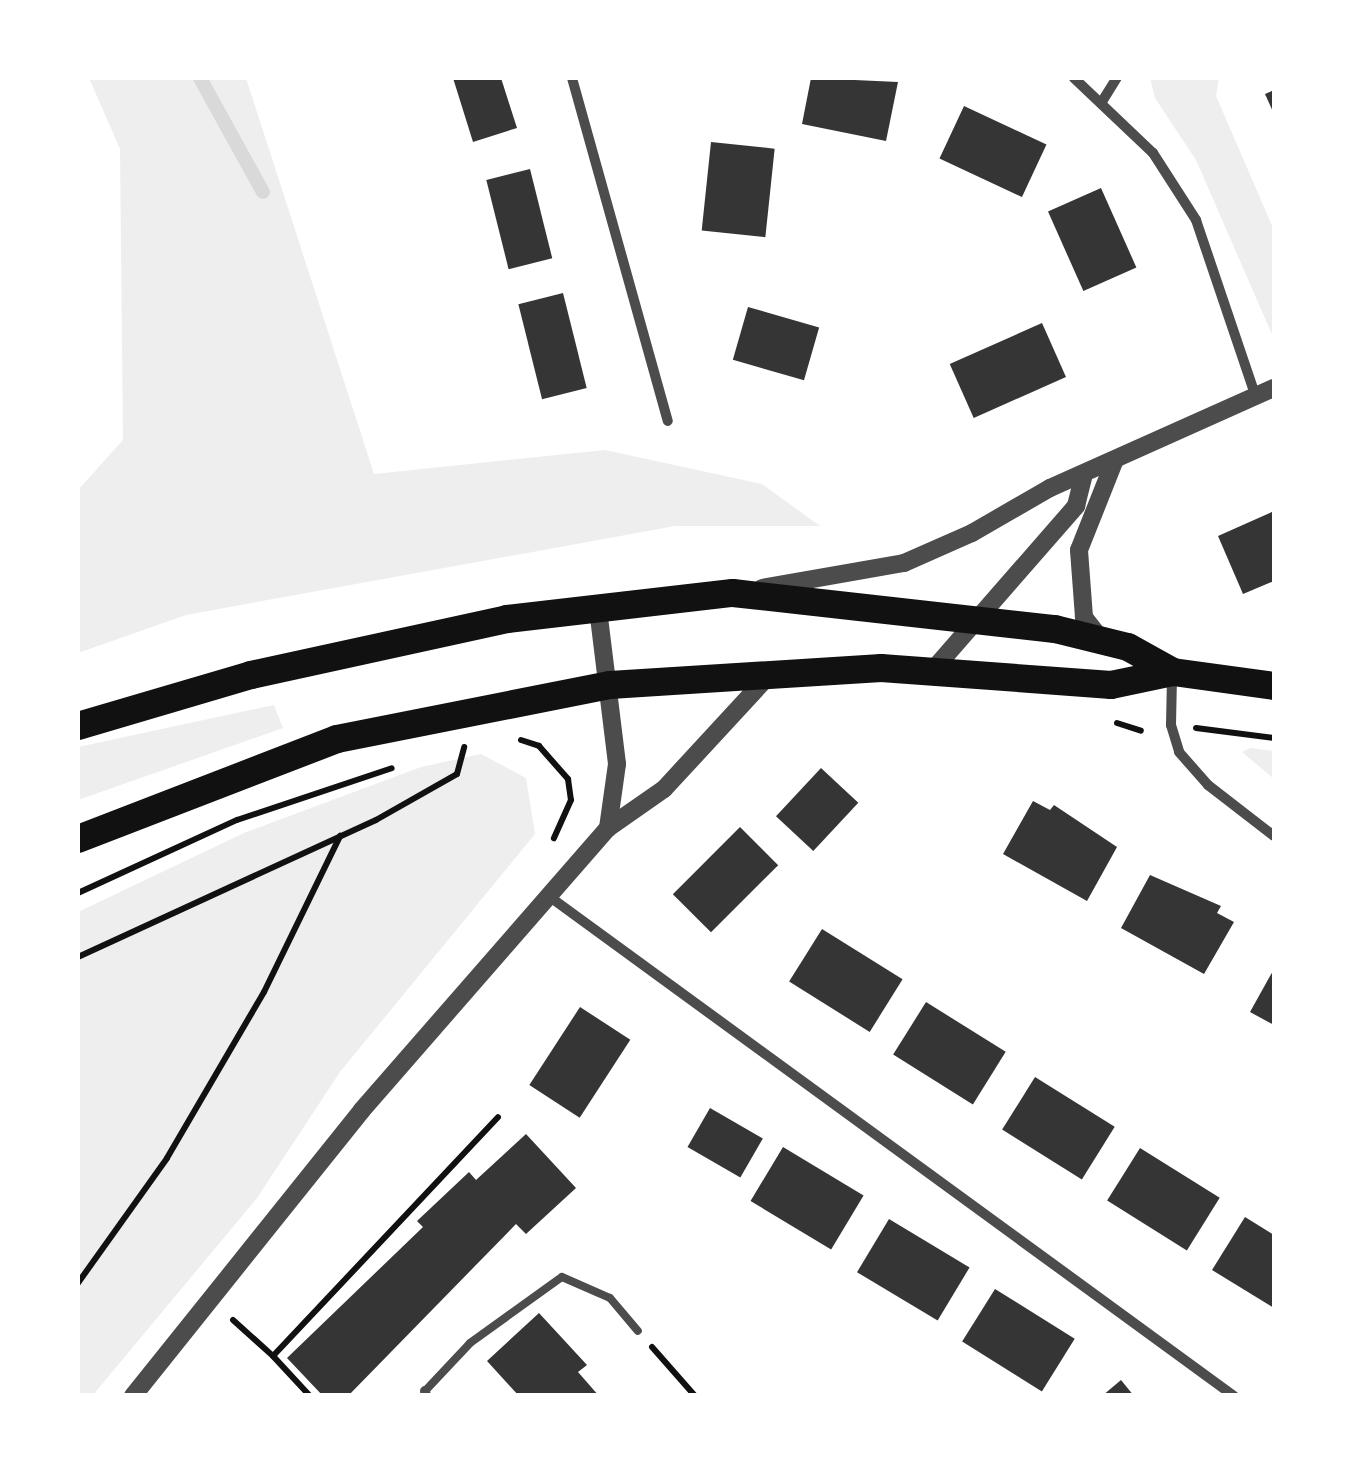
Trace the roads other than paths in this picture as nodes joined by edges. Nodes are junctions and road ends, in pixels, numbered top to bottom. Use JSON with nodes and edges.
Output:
{"nodes":[{"id":1,"x":572,"y":78,"type":"edge"},
{"id":2,"x":1074,"y":78,"type":"edge"},
{"id":3,"x":1117,"y":78,"type":"edge"},
{"id":4,"x":1103,"y":100,"type":"junction"},
{"id":5,"x":1274,"y":388,"type":"edge"},
{"id":6,"x":1256,"y":396,"type":"junction"},
{"id":7,"x":668,"y":421,"type":"dead end"},
{"id":8,"x":1114,"y":461,"type":"junction"},
{"id":9,"x":1082,"y":478,"type":"junction"},
{"id":10,"x":733,"y":593,"type":"junction"},
{"id":11,"x":598,"y":609,"type":"junction"},
{"id":12,"x":974,"y":622,"type":"junction"},
{"id":13,"x":1101,"y":639,"type":"junction"},
{"id":14,"x":933,"y":670,"type":"junction"},
{"id":15,"x":1172,"y":672,"type":"junction"},
{"id":16,"x":770,"y":674,"type":"junction"},
{"id":17,"x":610,"y":685,"type":"junction"},
{"id":18,"x":1274,"y":686,"type":"edge"},
{"id":19,"x":78,"y":726,"type":"edge"},
{"id":20,"x":608,"y":828,"type":"junction"},
{"id":21,"x":1274,"y":836,"type":"edge"},
{"id":22,"x":78,"y":838,"type":"edge"},
{"id":23,"x":550,"y":897,"type":"junction"},
{"id":24,"x":638,"y":1331,"type":"road end"},
{"id":25,"x":426,"y":1393,"type":"edge"},
{"id":26,"x":133,"y":1396,"type":"edge"},
{"id":27,"x":1234,"y":1396,"type":"edge"}],
"edges":[{"from":1,"to":7,"type":"street"},
{"from":2,"to":4,"type":"street"},
{"from":3,"to":4,"type":"street"},
{"from":4,"to":6,"type":"street"},
{"from":5,"to":6,"type":"street"},
{"from":6,"to":8,"type":"street"},
{"from":8,"to":9,"type":"street"},
{"from":8,"to":13,"type":"street"},
{"from":9,"to":10,"type":"street"},
{"from":9,"to":12,"type":"street"},
{"from":10,"to":11,"type":"highway"},
{"from":10,"to":12,"type":"highway"},
{"from":11,"to":17,"type":"street"},
{"from":11,"to":19,"type":"highway"},
{"from":12,"to":13,"type":"highway"},
{"from":12,"to":14,"type":"street"},
{"from":13,"to":15,"type":"highway"},
{"from":14,"to":15,"type":"highway"},
{"from":14,"to":16,"type":"highway"},
{"from":15,"to":18,"type":"highway"},
{"from":15,"to":21,"type":"street"},
{"from":16,"to":17,"type":"highway"},
{"from":16,"to":20,"type":"street"},
{"from":17,"to":20,"type":"street"},
{"from":17,"to":22,"type":"highway"},
{"from":20,"to":23,"type":"street"},
{"from":23,"to":26,"type":"street"},
{"from":23,"to":27,"type":"street"},
{"from":24,"to":25,"type":"lane"}]}
